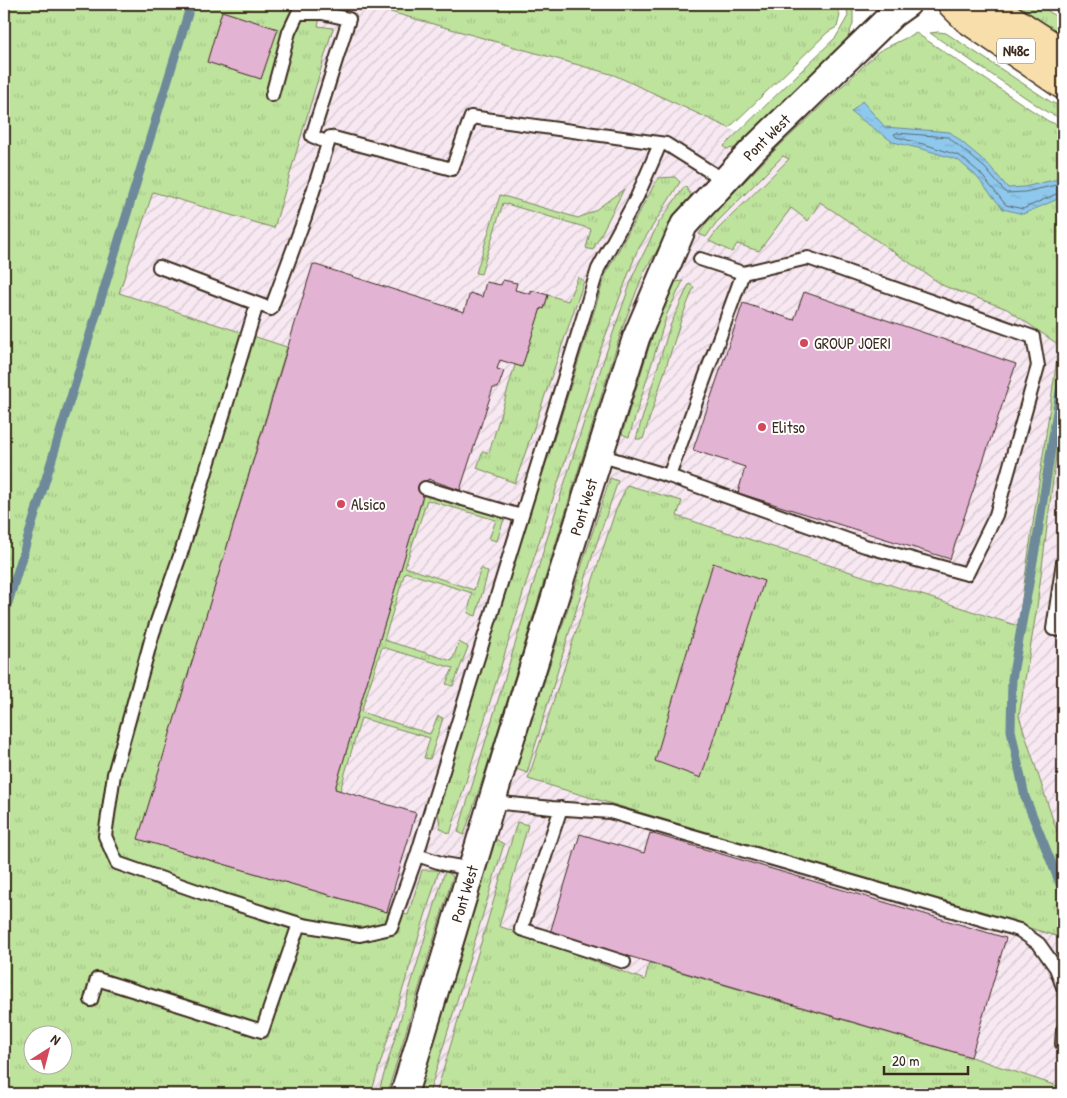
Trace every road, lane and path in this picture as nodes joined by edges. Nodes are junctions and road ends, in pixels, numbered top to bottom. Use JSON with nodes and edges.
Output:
{"nodes":[{"id":1,"x":907,"y":4,"type":"edge"},
{"id":2,"x":952,"y":4,"type":"edge"},
{"id":3,"x":988,"y":4,"type":"edge"},
{"id":4,"x":1063,"y":53,"type":"edge"},
{"id":5,"x":1063,"y":85,"type":"edge"},
{"id":6,"x":272,"y":95,"type":"dead end"},
{"id":7,"x":328,"y":143,"type":"junction"},
{"id":8,"x":660,"y":144,"type":"junction"},
{"id":9,"x":725,"y":180,"type":"junction"},
{"id":10,"x":700,"y":259,"type":"dead end"},
{"id":11,"x":159,"y":267,"type":"dead end"},
{"id":12,"x":743,"y":273,"type":"junction"},
{"id":13,"x":256,"y":304,"type":"junction"},
{"id":14,"x":599,"y":455,"type":"junction"},
{"id":15,"x":669,"y":476,"type":"junction"},
{"id":16,"x":425,"y":488,"type":"dead end"},
{"id":17,"x":520,"y":516,"type":"junction"},
{"id":18,"x":1063,"y":562,"type":"edge"},
{"id":19,"x":1063,"y":630,"type":"edge"},
{"id":20,"x":492,"y":802,"type":"junction"},
{"id":21,"x":561,"y":808,"type":"junction"},
{"id":22,"x":417,"y":855,"type":"junction"},
{"id":23,"x":472,"y":869,"type":"junction"},
{"id":24,"x":299,"y":924,"type":"junction"},
{"id":25,"x":624,"y":962,"type":"dead end"},
{"id":26,"x":1063,"y":987,"type":"edge"},
{"id":27,"x":91,"y":1000,"type":"dead end"},
{"id":28,"x":1063,"y":1030,"type":"edge"},
{"id":29,"x":1062,"y":1044,"type":"edge"},
{"id":30,"x":404,"y":1094,"type":"edge"}],
"edges":[{"from":1,"to":9,"type":"street","name":"Pont West"},
{"from":2,"to":5,"type":"main road","number":"N48c"},
{"from":3,"to":4,"type":"main road","number":"N48c"},
{"from":6,"to":7,"type":"lane"},
{"from":7,"to":8,"type":"lane"},
{"from":7,"to":13,"type":"lane"},
{"from":8,"to":9,"type":"lane"},
{"from":8,"to":17,"type":"lane"},
{"from":9,"to":14,"type":"street","name":"Pont West"},
{"from":10,"to":12,"type":"lane"},
{"from":11,"to":13,"type":"lane"},
{"from":12,"to":15,"type":"lane"},
{"from":12,"to":15,"type":"lane"},
{"from":13,"to":24,"type":"lane"},
{"from":14,"to":15,"type":"lane"},
{"from":14,"to":20,"type":"street","name":"Pont West"},
{"from":16,"to":17,"type":"lane"},
{"from":17,"to":22,"type":"lane"},
{"from":18,"to":19,"type":"lane"},
{"from":20,"to":21,"type":"lane"},
{"from":20,"to":23,"type":"street","name":"Pont West"},
{"from":21,"to":25,"type":"lane"},
{"from":21,"to":26,"type":"lane"},
{"from":22,"to":23,"type":"lane"},
{"from":22,"to":24,"type":"lane"},
{"from":23,"to":30,"type":"street","name":"Pont West"},
{"from":24,"to":27,"type":"lane"},
{"from":28,"to":29,"type":"lane"}]}
